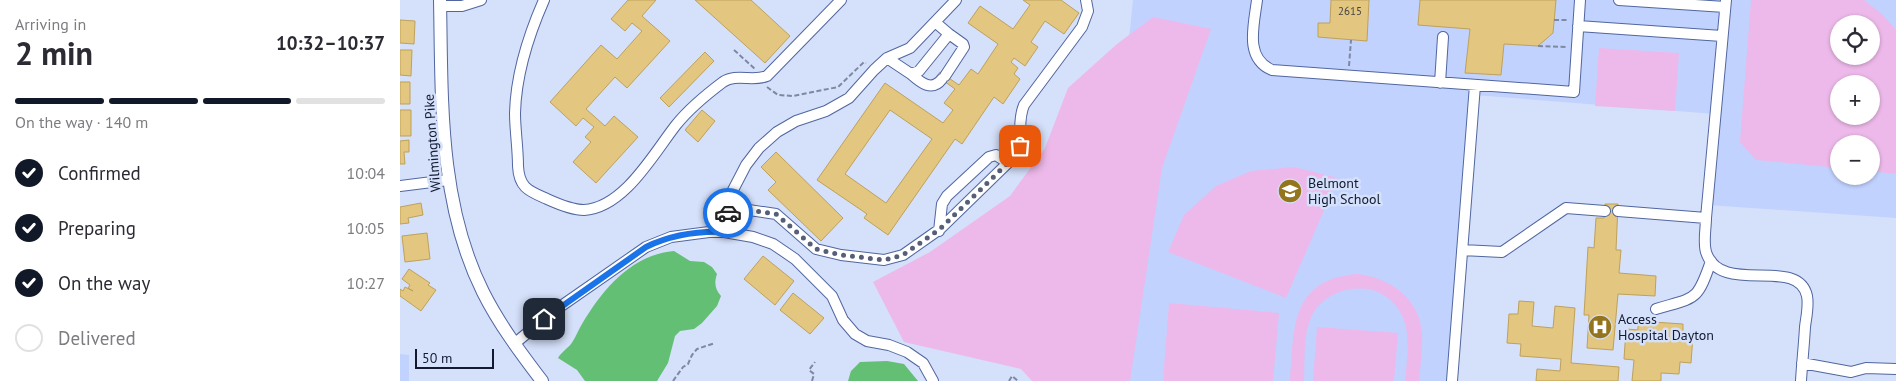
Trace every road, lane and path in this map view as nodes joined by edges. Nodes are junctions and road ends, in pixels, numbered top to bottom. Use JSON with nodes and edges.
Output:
{"nodes":[{"id":1,"x":481,"y":0,"type":"edge"},
{"id":2,"x":544,"y":0,"type":"edge"},
{"id":3,"x":841,"y":0,"type":"edge"},
{"id":4,"x":956,"y":0,"type":"edge"},
{"id":5,"x":1086,"y":0,"type":"edge"},
{"id":6,"x":1257,"y":0,"type":"edge"},
{"id":7,"x":1580,"y":0,"type":"edge"},
{"id":8,"x":1618,"y":0,"type":"edge"},
{"id":9,"x":440,"y":3,"type":"edge"},
{"id":10,"x":1725,"y":4,"type":"edge"},
{"id":11,"x":1554,"y":20,"type":"dead end"},
{"id":12,"x":935,"y":22,"type":"junction"},
{"id":13,"x":1578,"y":23,"type":"junction"},
{"id":14,"x":949,"y":34,"type":"junction"},
{"id":15,"x":1722,"y":36,"type":"junction"},
{"id":16,"x":1443,"y":37,"type":"dead end"},
{"id":17,"x":1351,"y":40,"type":"dead end"},
{"id":18,"x":1538,"y":46,"type":"dead end"},
{"id":19,"x":1576,"y":47,"type":"junction"},
{"id":20,"x":734,"y":50,"type":"dead end"},
{"id":21,"x":887,"y":58,"type":"junction"},
{"id":22,"x":874,"y":70,"type":"junction"},
{"id":23,"x":911,"y":74,"type":"junction"},
{"id":24,"x":1348,"y":76,"type":"junction"},
{"id":25,"x":760,"y":79,"type":"junction"},
{"id":26,"x":1440,"y":82,"type":"junction"},
{"id":27,"x":1475,"y":85,"type":"junction"},
{"id":28,"x":1008,"y":163,"type":"junction"},
{"id":29,"x":448,"y":180,"type":"junction"},
{"id":30,"x":400,"y":186,"type":"edge"},
{"id":31,"x":729,"y":207,"type":"junction"},
{"id":32,"x":1605,"y":211,"type":"dead end"},
{"id":33,"x":1618,"y":211,"type":"dead end"},
{"id":34,"x":1706,"y":218,"type":"junction"},
{"id":35,"x":939,"y":230,"type":"junction"},
{"id":36,"x":724,"y":232,"type":"junction"},
{"id":37,"x":1462,"y":250,"type":"junction"},
{"id":38,"x":1710,"y":261,"type":"junction"},
{"id":39,"x":1656,"y":309,"type":"dead end"},
{"id":40,"x":715,"y":343,"type":"dead end"},
{"id":41,"x":514,"y":344,"type":"junction"},
{"id":42,"x":815,"y":362,"type":"dead end"},
{"id":43,"x":1802,"y":363,"type":"junction"},
{"id":44,"x":1896,"y":369,"type":"edge"},
{"id":45,"x":542,"y":381,"type":"edge"},
{"id":46,"x":673,"y":381,"type":"edge"},
{"id":47,"x":814,"y":381,"type":"edge"},
{"id":48,"x":933,"y":381,"type":"edge"},
{"id":49,"x":1009,"y":381,"type":"edge"},
{"id":50,"x":1018,"y":381,"type":"edge"},
{"id":51,"x":1452,"y":381,"type":"edge"},
{"id":52,"x":1801,"y":381,"type":"edge"}],
"edges":[{"from":1,"to":9,"type":"street"},
{"from":2,"to":25,"type":"street"},
{"from":3,"to":25,"type":"street"},
{"from":4,"to":12,"type":"street"},
{"from":5,"to":28,"type":"street"},
{"from":6,"to":24,"type":"street"},
{"from":7,"to":13,"type":"street"},
{"from":8,"to":10,"type":"street"},
{"from":9,"to":29,"type":"main road","name":"Wilmington Pike"},
{"from":10,"to":15,"type":"street"},
{"from":11,"to":13,"type":"path"},
{"from":12,"to":14,"type":"street"},
{"from":12,"to":21,"type":"street"},
{"from":13,"to":15,"type":"street"},
{"from":13,"to":19,"type":"street"},
{"from":14,"to":23,"type":"street"},
{"from":14,"to":23,"type":"street"},
{"from":15,"to":34,"type":"street"},
{"from":16,"to":26,"type":"street"},
{"from":17,"to":24,"type":"path"},
{"from":18,"to":19,"type":"path"},
{"from":19,"to":27,"type":"street"},
{"from":20,"to":25,"type":"path"},
{"from":21,"to":22,"type":"street"},
{"from":21,"to":23,"type":"street"},
{"from":22,"to":25,"type":"path"},
{"from":22,"to":31,"type":"street"},
{"from":24,"to":26,"type":"street"},
{"from":26,"to":27,"type":"street"},
{"from":27,"to":37,"type":"street"},
{"from":28,"to":35,"type":"street"},
{"from":28,"to":35,"type":"street"},
{"from":29,"to":30,"type":"street"},
{"from":29,"to":41,"type":"main road","name":"Wilmington Pike"},
{"from":31,"to":35,"type":"street"},
{"from":31,"to":36,"type":"street"},
{"from":32,"to":37,"type":"street"},
{"from":33,"to":34,"type":"street"},
{"from":34,"to":38,"type":"street"},
{"from":36,"to":41,"type":"street"},
{"from":36,"to":48,"type":"street"},
{"from":37,"to":51,"type":"street"},
{"from":38,"to":39,"type":"street"},
{"from":38,"to":43,"type":"street"},
{"from":40,"to":46,"type":"path"},
{"from":41,"to":45,"type":"main road","name":"Wilmington Pike"},
{"from":42,"to":47,"type":"path"},
{"from":43,"to":44,"type":"street"},
{"from":43,"to":52,"type":"street"},
{"from":49,"to":50,"type":"path"}]}
